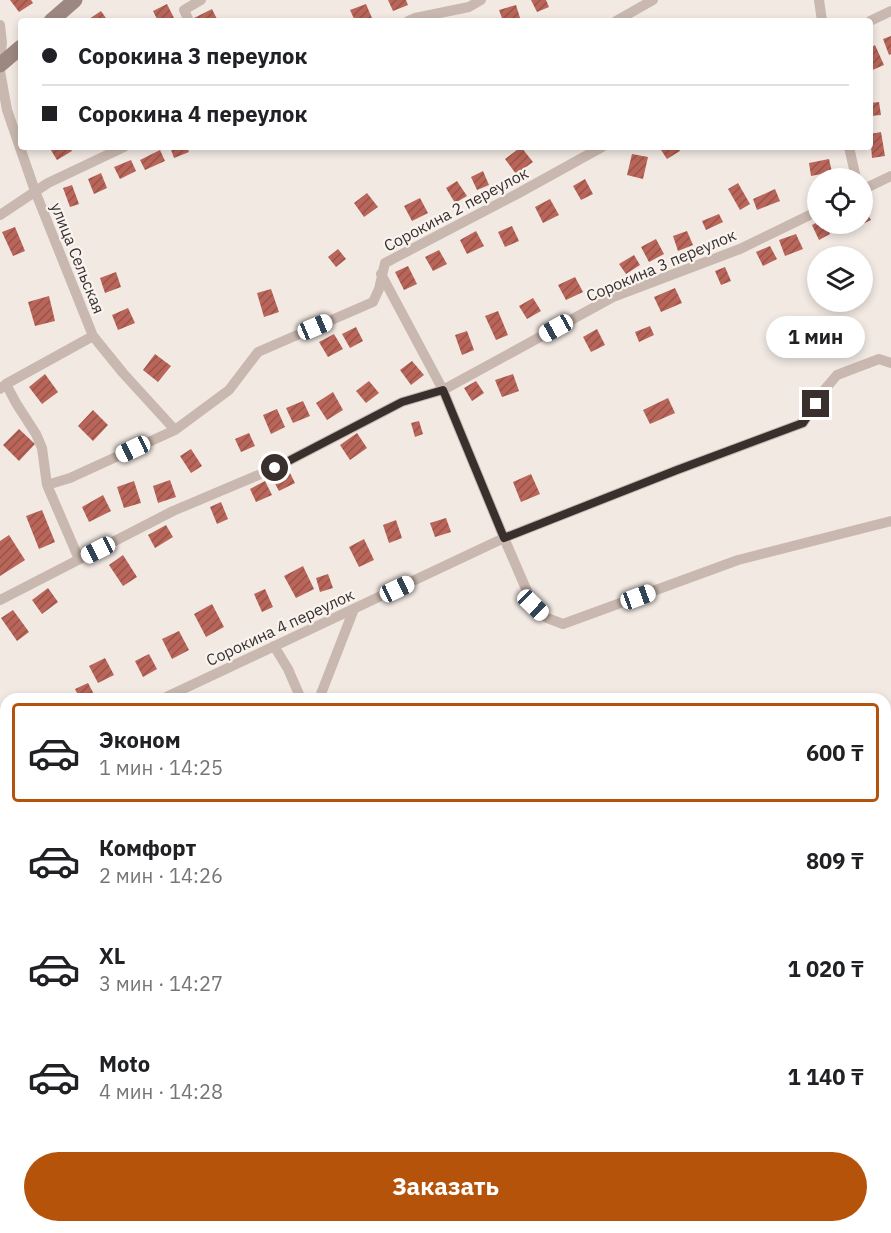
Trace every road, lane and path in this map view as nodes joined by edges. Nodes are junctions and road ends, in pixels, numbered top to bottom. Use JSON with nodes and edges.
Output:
{"nodes":[{"id":1,"x":75,"y":0,"type":"edge"},
{"id":2,"x":201,"y":0,"type":"edge"},
{"id":3,"x":481,"y":0,"type":"edge"},
{"id":4,"x":653,"y":0,"type":"edge"},
{"id":5,"x":819,"y":0,"type":"edge"},
{"id":6,"x":891,"y":11,"type":"edge"},
{"id":7,"x":54,"y":18,"type":"edge"},
{"id":8,"x":188,"y":18,"type":"edge"},
{"id":9,"x":415,"y":18,"type":"edge"},
{"id":10,"x":621,"y":18,"type":"edge"},
{"id":11,"x":822,"y":18,"type":"edge"},
{"id":12,"x":873,"y":20,"type":"edge"},
{"id":13,"x":0,"y":25,"type":"edge"},
{"id":14,"x":18,"y":50,"type":"edge"},
{"id":15,"x":0,"y":58,"type":"edge"},
{"id":16,"x":0,"y":65,"type":"edge"},
{"id":17,"x":0,"y":70,"type":"edge"},
{"id":18,"x":18,"y":140,"type":"edge"},
{"id":19,"x":21,"y":150,"type":"edge"},
{"id":20,"x":118,"y":150,"type":"edge"},
{"id":21,"x":589,"y":150,"type":"edge"},
{"id":22,"x":850,"y":150,"type":"edge"},
{"id":23,"x":854,"y":168,"type":"edge"},
{"id":24,"x":891,"y":176,"type":"edge"},
{"id":25,"x":873,"y":185,"type":"edge"},
{"id":26,"x":35,"y":191,"type":"junction"},
{"id":27,"x":0,"y":215,"type":"edge"},
{"id":28,"x":807,"y":216,"type":"edge"},
{"id":29,"x":381,"y":274,"type":"junction"},
{"id":30,"x":93,"y":336,"type":"junction"},
{"id":31,"x":891,"y":363,"type":"edge"},
{"id":32,"x":3,"y":386,"type":"edge"},
{"id":33,"x":443,"y":390,"type":"junction"},
{"id":34,"x":175,"y":430,"type":"junction"},
{"id":35,"x":47,"y":484,"type":"junction"},
{"id":36,"x":891,"y":521,"type":"edge"},
{"id":37,"x":504,"y":538,"type":"junction"},
{"id":38,"x":79,"y":559,"type":"junction"},
{"id":39,"x":0,"y":600,"type":"edge"},
{"id":40,"x":354,"y":609,"type":"junction"},
{"id":41,"x":274,"y":646,"type":"junction"},
{"id":42,"x":175,"y":693,"type":"edge"},
{"id":43,"x":298,"y":693,"type":"edge"},
{"id":44,"x":321,"y":693,"type":"edge"}],
"edges":[{"from":1,"to":7,"type":"street"},
{"from":2,"to":8,"type":"street"},
{"from":3,"to":9,"type":"street"},
{"from":4,"to":10,"type":"street"},
{"from":5,"to":11,"type":"street"},
{"from":6,"to":12,"type":"street"},
{"from":13,"to":15,"type":"street"},
{"from":14,"to":16,"type":"street"},
{"from":17,"to":18,"type":"street","name":"улица Сельская"},
{"from":19,"to":26,"type":"street","name":"улица Сельская"},
{"from":20,"to":26,"type":"street"},
{"from":21,"to":29,"type":"street","name":"Сорокина 2 переулок"},
{"from":22,"to":23,"type":"street"},
{"from":24,"to":25,"type":"street"},
{"from":26,"to":27,"type":"street"},
{"from":26,"to":30,"type":"street","name":"улица Сельская"},
{"from":28,"to":33,"type":"street","name":"Сорокина 3 переулок"},
{"from":29,"to":33,"type":"street"},
{"from":29,"to":34,"type":"street","name":"Сорокина 2 переулок"},
{"from":30,"to":32,"type":"street","name":"улица Сельская"},
{"from":30,"to":34,"type":"street"},
{"from":31,"to":37,"type":"street","name":"Сорокина 4 переулок"},
{"from":32,"to":35,"type":"street"},
{"from":33,"to":37,"type":"street"},
{"from":33,"to":38,"type":"street","name":"Сорокина 3 переулок"},
{"from":34,"to":35,"type":"street","name":"Сорокина 2 переулок"},
{"from":35,"to":38,"type":"street"},
{"from":36,"to":37,"type":"street"},
{"from":37,"to":40,"type":"street","name":"Сорокина 4 переулок"},
{"from":38,"to":39,"type":"street","name":"Сорокина 3 переулок"},
{"from":40,"to":41,"type":"street","name":"Сорокина 4 переулок"},
{"from":40,"to":44,"type":"street"},
{"from":41,"to":42,"type":"street","name":"Сорокина 4 переулок"},
{"from":41,"to":43,"type":"street"}]}
